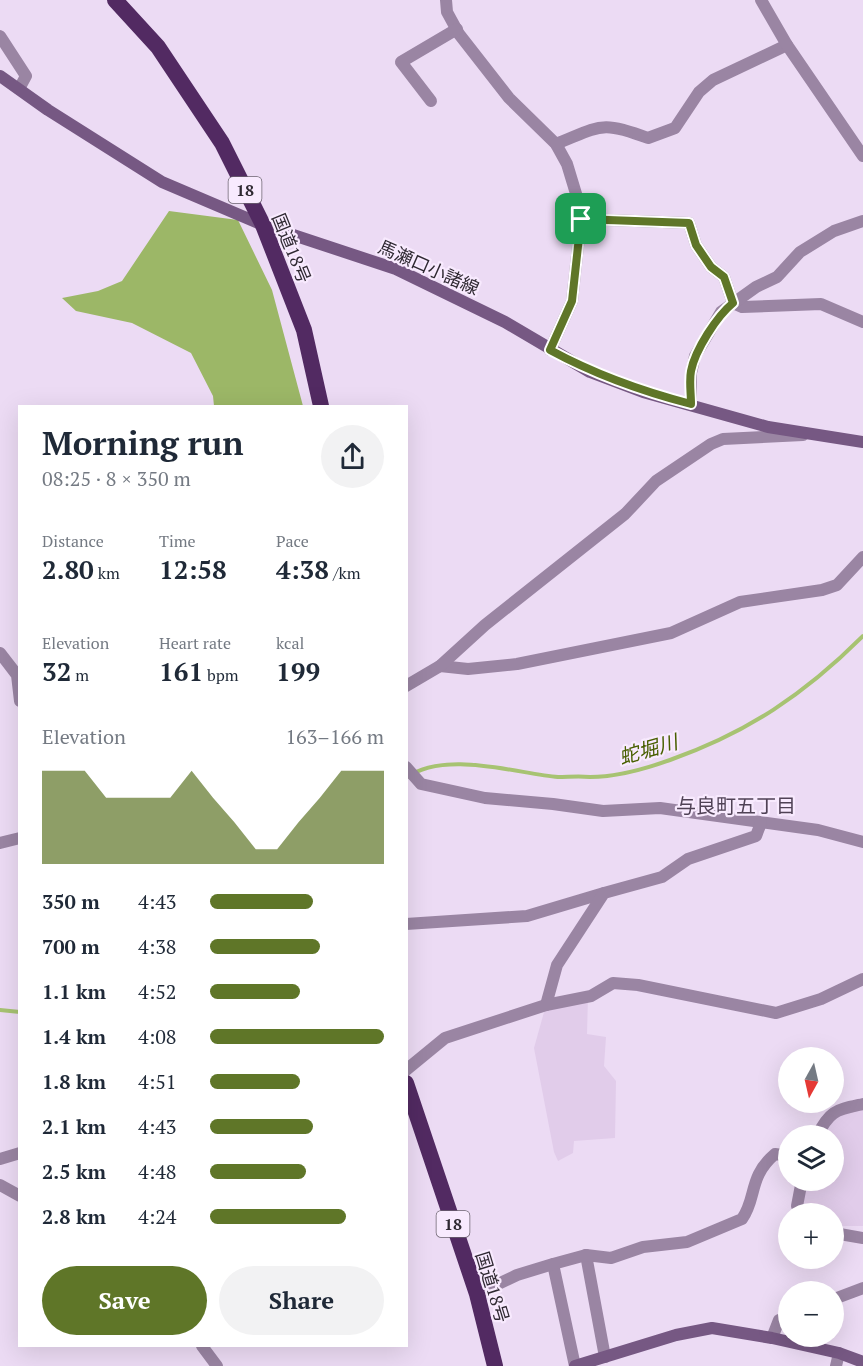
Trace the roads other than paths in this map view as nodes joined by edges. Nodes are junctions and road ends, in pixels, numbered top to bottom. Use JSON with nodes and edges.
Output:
{"nodes":[{"id":1,"x":115,"y":0,"type":"edge"},
{"id":2,"x":446,"y":0,"type":"edge"},
{"id":3,"x":761,"y":0,"type":"edge"},
{"id":4,"x":456,"y":29,"type":"junction"},
{"id":5,"x":0,"y":36,"type":"edge"},
{"id":6,"x":787,"y":45,"type":"junction"},
{"id":7,"x":0,"y":76,"type":"edge"},
{"id":8,"x":19,"y":89,"type":"junction"},
{"id":9,"x":431,"y":101,"type":"dead end"},
{"id":10,"x":556,"y":144,"type":"junction"},
{"id":11,"x":863,"y":156,"type":"edge"},
{"id":12,"x":581,"y":219,"type":"junction"},
{"id":13,"x":863,"y":221,"type":"edge"},
{"id":14,"x":263,"y":225,"type":"junction"},
{"id":15,"x":733,"y":303,"type":"junction"},
{"id":16,"x":863,"y":322,"type":"edge"},
{"id":17,"x":550,"y":350,"type":"junction"},
{"id":18,"x":691,"y":404,"type":"junction"},
{"id":19,"x":321,"y":405,"type":"edge"},
{"id":20,"x":810,"y":435,"type":"junction"},
{"id":21,"x":863,"y":442,"type":"edge"},
{"id":22,"x":863,"y":557,"type":"edge"},
{"id":23,"x":0,"y":653,"type":"edge"},
{"id":24,"x":440,"y":666,"type":"junction"},
{"id":25,"x":18,"y":684,"type":"edge"},
{"id":26,"x":408,"y":686,"type":"edge"},
{"id":27,"x":408,"y":769,"type":"edge"},
{"id":28,"x":761,"y":823,"type":"junction"},
{"id":29,"x":18,"y":838,"type":"edge"},
{"id":30,"x":863,"y":842,"type":"edge"},
{"id":31,"x":0,"y":843,"type":"edge"},
{"id":32,"x":604,"y":893,"type":"junction"},
{"id":33,"x":408,"y":924,"type":"edge"},
{"id":34,"x":863,"y":979,"type":"edge"},
{"id":35,"x":546,"y":1005,"type":"junction"},
{"id":36,"x":408,"y":1068,"type":"edge"},
{"id":37,"x":408,"y":1089,"type":"edge"},
{"id":38,"x":863,"y":1104,"type":"edge"},
{"id":39,"x":822,"y":1125,"type":"edge"},
{"id":40,"x":18,"y":1154,"type":"edge"},
{"id":41,"x":778,"y":1154,"type":"edge"},
{"id":42,"x":0,"y":1159,"type":"edge"},
{"id":43,"x":0,"y":1185,"type":"edge"},
{"id":44,"x":18,"y":1195,"type":"edge"},
{"id":45,"x":844,"y":1235,"type":"edge"},
{"id":46,"x":863,"y":1238,"type":"edge"},
{"id":47,"x":586,"y":1255,"type":"junction"},
{"id":48,"x":553,"y":1264,"type":"junction"},
{"id":49,"x":863,"y":1288,"type":"edge"},
{"id":50,"x":477,"y":1294,"type":"junction"},
{"id":51,"x":844,"y":1295,"type":"edge"},
{"id":52,"x":778,"y":1323,"type":"edge"},
{"id":53,"x":772,"y":1338,"type":"junction"},
{"id":54,"x":203,"y":1347,"type":"edge"},
{"id":55,"x":605,"y":1357,"type":"junction"},
{"id":56,"x":837,"y":1360,"type":"edge"},
{"id":57,"x":863,"y":1362,"type":"edge"},
{"id":58,"x":217,"y":1366,"type":"edge"},
{"id":59,"x":495,"y":1366,"type":"edge"},
{"id":60,"x":575,"y":1366,"type":"edge"}],
"edges":[{"from":1,"to":14,"type":"highway","name":"国道18号","number":"18"},
{"from":2,"to":4,"type":"street"},
{"from":3,"to":6,"type":"street"},
{"from":4,"to":9,"type":"street"},
{"from":4,"to":10,"type":"street"},
{"from":5,"to":8,"type":"street"},
{"from":6,"to":10,"type":"street"},
{"from":6,"to":11,"type":"street"},
{"from":7,"to":8,"type":"main road","name":"馬瀬口小諸線"},
{"from":8,"to":14,"type":"main road","name":"馬瀬口小諸線"},
{"from":10,"to":12,"type":"street"},
{"from":12,"to":15,"type":"street"},
{"from":12,"to":17,"type":"street"},
{"from":13,"to":15,"type":"street"},
{"from":14,"to":17,"type":"main road","name":"馬瀬口小諸線"},
{"from":14,"to":19,"type":"highway","name":"国道18号","number":"18"},
{"from":15,"to":16,"type":"street"},
{"from":15,"to":18,"type":"street"},
{"from":17,"to":18,"type":"main road","name":"馬瀬口小諸線"},
{"from":18,"to":20,"type":"main road","name":"馬瀬口小諸線"},
{"from":20,"to":21,"type":"main road","name":"馬瀬口小諸線"},
{"from":20,"to":24,"type":"street"},
{"from":22,"to":24,"type":"street"},
{"from":23,"to":25,"type":"street"},
{"from":24,"to":26,"type":"street"},
{"from":27,"to":28,"type":"street"},
{"from":28,"to":30,"type":"street"},
{"from":28,"to":32,"type":"street"},
{"from":29,"to":31,"type":"street"},
{"from":32,"to":33,"type":"street"},
{"from":32,"to":35,"type":"street"},
{"from":34,"to":35,"type":"street"},
{"from":35,"to":36,"type":"street"},
{"from":37,"to":50,"type":"highway","name":"国道18号","number":"18"},
{"from":38,"to":39,"type":"street"},
{"from":40,"to":42,"type":"street"},
{"from":41,"to":47,"type":"street"},
{"from":43,"to":44,"type":"street"},
{"from":45,"to":46,"type":"street"},
{"from":47,"to":48,"type":"street"},
{"from":47,"to":55,"type":"street"},
{"from":48,"to":50,"type":"street"},
{"from":48,"to":60,"type":"street"},
{"from":49,"to":51,"type":"street"},
{"from":50,"to":59,"type":"highway","name":"国道18号","number":"18"},
{"from":52,"to":53,"type":"street"},
{"from":53,"to":55,"type":"main road"},
{"from":53,"to":56,"type":"main road"},
{"from":54,"to":58,"type":"street"},
{"from":55,"to":60,"type":"main road"},
{"from":56,"to":57,"type":"main road"}]}
